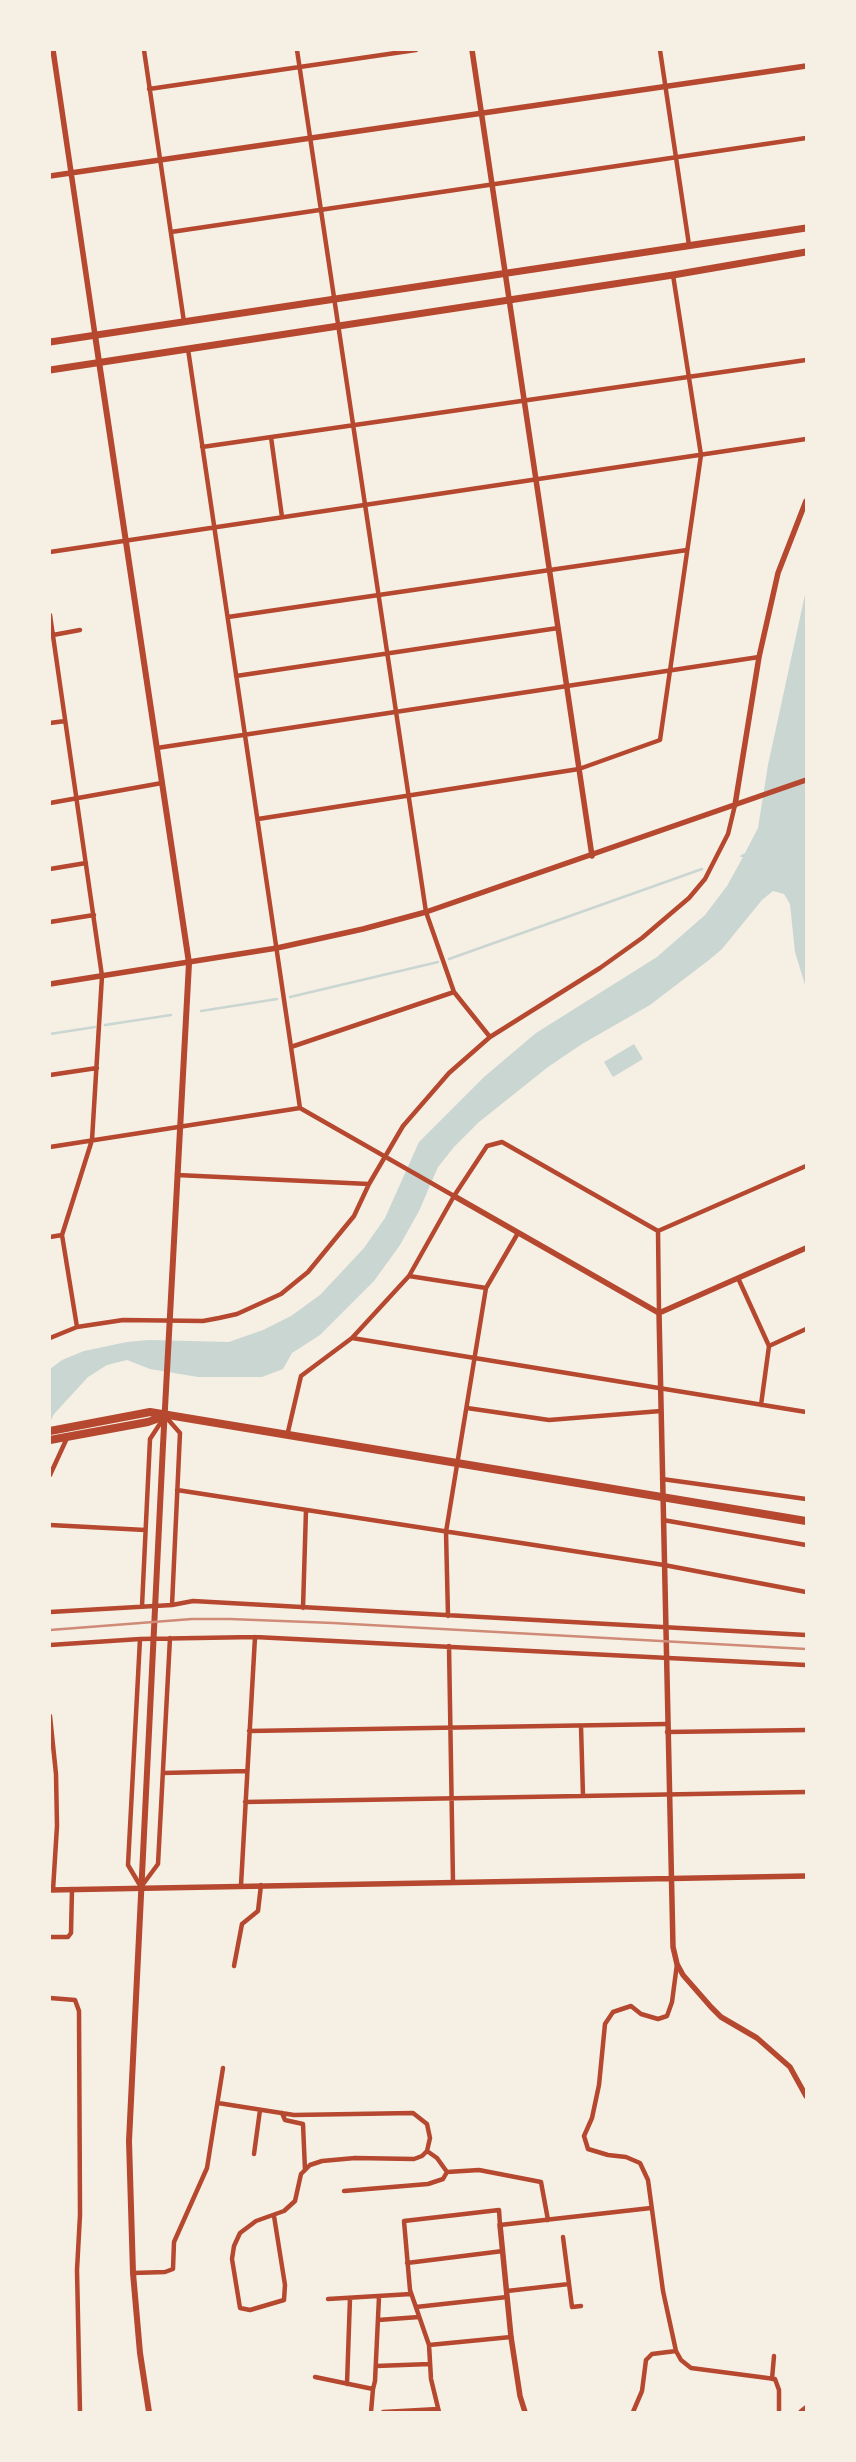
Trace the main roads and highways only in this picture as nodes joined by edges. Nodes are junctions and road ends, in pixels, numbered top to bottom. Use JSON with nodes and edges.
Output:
{"nodes":[{"id":1,"x":806,"y":228,"type":"edge"},
{"id":2,"x":806,"y":252,"type":"edge"},
{"id":3,"x":95,"y":335,"type":"junction"},
{"id":4,"x":50,"y":342,"type":"edge"},
{"id":5,"x":100,"y":362,"type":"junction"},
{"id":6,"x":50,"y":370,"type":"edge"},
{"id":7,"x":165,"y":1416,"type":"junction"},
{"id":8,"x":52,"y":1431,"type":"edge"},
{"id":9,"x":50,"y":1440,"type":"edge"},
{"id":10,"x":806,"y":1521,"type":"edge"},
{"id":11,"x":149,"y":2412,"type":"edge"}],
"edges":[{"from":1,"to":3,"type":"main road"},
{"from":2,"to":5,"type":"main road"},
{"from":3,"to":4,"type":"main road"},
{"from":3,"to":5,"type":"main road"},
{"from":5,"to":6,"type":"main road"},
{"from":5,"to":7,"type":"main road"},
{"from":7,"to":8,"type":"highway"},
{"from":7,"to":9,"type":"highway"},
{"from":7,"to":10,"type":"highway"},
{"from":7,"to":11,"type":"main road"}]}
